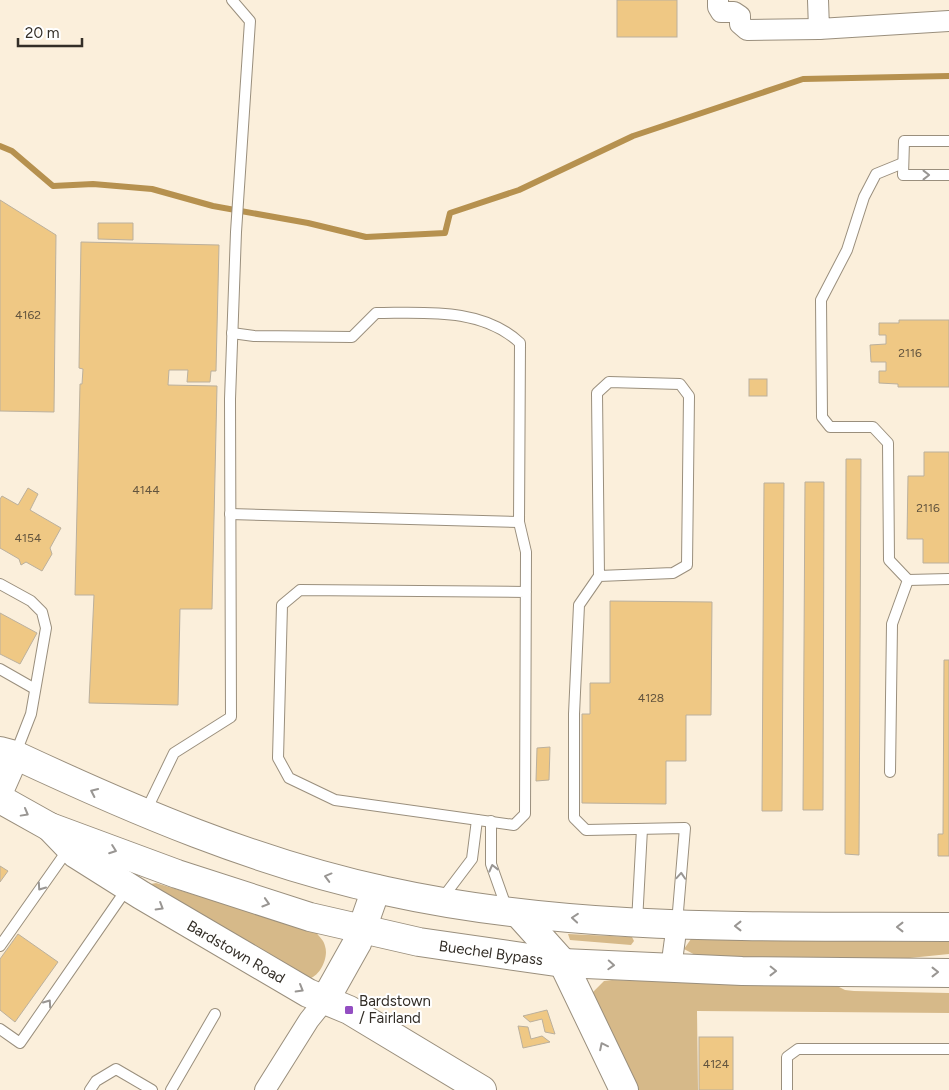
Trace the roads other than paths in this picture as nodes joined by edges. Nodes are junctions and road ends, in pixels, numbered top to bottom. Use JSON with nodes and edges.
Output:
{"nodes":[{"id":1,"x":232,"y":0,"type":"edge"},
{"id":2,"x":718,"y":0,"type":"edge"},
{"id":3,"x":818,"y":0,"type":"edge"},
{"id":4,"x":949,"y":21,"type":"edge"},
{"id":5,"x":820,"y":29,"type":"junction"},
{"id":6,"x":949,"y":141,"type":"edge"},
{"id":7,"x":903,"y":163,"type":"junction"},
{"id":8,"x":949,"y":175,"type":"edge"},
{"id":9,"x":232,"y":333,"type":"junction"},
{"id":10,"x":230,"y":514,"type":"junction"},
{"id":11,"x":520,"y":522,"type":"junction"},
{"id":12,"x":599,"y":576,"type":"junction"},
{"id":13,"x":949,"y":579,"type":"edge"},
{"id":14,"x":908,"y":580,"type":"junction"},
{"id":15,"x":0,"y":584,"type":"edge"},
{"id":16,"x":526,"y":592,"type":"junction"},
{"id":17,"x":0,"y":668,"type":"edge"},
{"id":18,"x":35,"y":689,"type":"junction"},
{"id":19,"x":8,"y":753,"type":"edge"},
{"id":20,"x":890,"y":772,"type":"dead end"},
{"id":21,"x":0,"y":789,"type":"edge"},
{"id":22,"x":0,"y":799,"type":"edge"},
{"id":23,"x":145,"y":814,"type":"junction"},
{"id":24,"x":477,"y":820,"type":"junction"},
{"id":25,"x":491,"y":821,"type":"junction"},
{"id":26,"x":50,"y":828,"type":"junction"},
{"id":27,"x":642,"y":829,"type":"junction"},
{"id":28,"x":69,"y":847,"type":"junction"},
{"id":29,"x":128,"y":887,"type":"junction"},
{"id":30,"x":376,"y":889,"type":"junction"},
{"id":31,"x":440,"y":902,"type":"junction"},
{"id":32,"x":514,"y":913,"type":"junction"},
{"id":33,"x":636,"y":923,"type":"junction"},
{"id":34,"x":677,"y":924,"type":"junction"},
{"id":35,"x":949,"y":927,"type":"edge"},
{"id":36,"x":362,"y":928,"type":"junction"},
{"id":37,"x":0,"y":946,"type":"edge"},
{"id":38,"x":563,"y":963,"type":"junction"},
{"id":39,"x":671,"y":968,"type":"junction"},
{"id":40,"x":949,"y":972,"type":"edge"},
{"id":41,"x":325,"y":1000,"type":"junction"},
{"id":42,"x":215,"y":1014,"type":"dead end"},
{"id":43,"x":0,"y":1029,"type":"edge"},
{"id":44,"x":949,"y":1049,"type":"edge"},
{"id":45,"x":90,"y":1090,"type":"edge"},
{"id":46,"x":152,"y":1090,"type":"edge"},
{"id":47,"x":171,"y":1090,"type":"edge"},
{"id":48,"x":264,"y":1090,"type":"edge"},
{"id":49,"x":482,"y":1090,"type":"edge"},
{"id":50,"x":624,"y":1090,"type":"edge"},
{"id":51,"x":787,"y":1090,"type":"edge"}],
"edges":[{"from":1,"to":9,"type":"lane"},
{"from":2,"to":5,"type":"street"},
{"from":3,"to":5,"type":"street"},
{"from":4,"to":5,"type":"street"},
{"from":6,"to":7,"type":"lane"},
{"from":7,"to":8,"type":"lane","one_way":true},
{"from":7,"to":14,"type":"lane"},
{"from":9,"to":10,"type":"lane"},
{"from":9,"to":11,"type":"lane"},
{"from":10,"to":11,"type":"lane"},
{"from":10,"to":23,"type":"lane"},
{"from":11,"to":16,"type":"lane"},
{"from":12,"to":12,"type":"lane"},
{"from":12,"to":27,"type":"lane"},
{"from":13,"to":14,"type":"lane"},
{"from":14,"to":20,"type":"lane"},
{"from":15,"to":18,"type":"lane"},
{"from":16,"to":24,"type":"lane"},
{"from":16,"to":25,"type":"lane"},
{"from":17,"to":18,"type":"lane"},
{"from":18,"to":19,"type":"lane"},
{"from":19,"to":21,"type":"main road"},
{"from":23,"to":19,"type":"main road","one_way":true},
{"from":22,"to":26,"type":"main road","name":"Bardstown Road","one_way":true},
{"from":30,"to":23,"type":"main road","one_way":true},
{"from":24,"to":25,"type":"lane"},
{"from":24,"to":31,"type":"lane"},
{"from":32,"to":25,"type":"lane","one_way":true},
{"from":26,"to":28,"type":"main road","name":"Bardstown Road"},
{"from":26,"to":36,"type":"main road","name":"Buechel Bypass","one_way":true},
{"from":27,"to":33,"type":"lane"},
{"from":34,"to":27,"type":"lane","one_way":true},
{"from":28,"to":29,"type":"main road","name":"Bardstown Road"},
{"from":28,"to":37,"type":"lane","one_way":true},
{"from":29,"to":41,"type":"main road","name":"Bardstown Road","one_way":true},
{"from":43,"to":29,"type":"lane","one_way":true},
{"from":30,"to":31,"type":"main road"},
{"from":30,"to":36,"type":"main road"},
{"from":31,"to":32,"type":"main road"},
{"from":33,"to":32,"type":"main road","one_way":true},
{"from":32,"to":38,"type":"main road"},
{"from":33,"to":34,"type":"main road"},
{"from":35,"to":34,"type":"main road","one_way":true},
{"from":34,"to":39,"type":"street"},
{"from":36,"to":38,"type":"main road","name":"Buechel Bypass"},
{"from":36,"to":41,"type":"main road"},
{"from":38,"to":39,"type":"main road","name":"Buechel Bypass","one_way":true},
{"from":50,"to":38,"type":"main road","one_way":true},
{"from":39,"to":40,"type":"main road","name":"Buechel Bypass","one_way":true},
{"from":41,"to":48,"type":"street"},
{"from":41,"to":49,"type":"main road","name":"Bardstown Road"},
{"from":42,"to":47,"type":"lane"},
{"from":44,"to":51,"type":"lane"},
{"from":45,"to":46,"type":"lane"}]}
